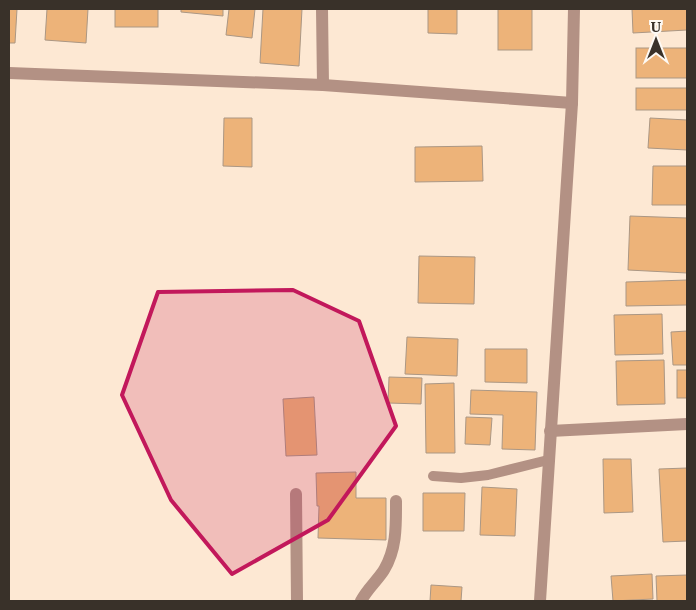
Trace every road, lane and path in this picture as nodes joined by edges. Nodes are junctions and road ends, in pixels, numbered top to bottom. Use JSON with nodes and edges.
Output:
{"nodes":[{"id":1,"x":322,"y":9,"type":"edge"},
{"id":2,"x":574,"y":9,"type":"edge"},
{"id":3,"x":9,"y":73,"type":"edge"},
{"id":4,"x":323,"y":85,"type":"junction"},
{"id":5,"x":572,"y":103,"type":"junction"},
{"id":6,"x":687,"y":424,"type":"edge"},
{"id":7,"x":550,"y":431,"type":"junction"},
{"id":8,"x":548,"y":460,"type":"junction"},
{"id":9,"x":433,"y":476,"type":"dead end"},
{"id":10,"x":296,"y":494,"type":"dead end"},
{"id":11,"x":396,"y":501,"type":"dead end"},
{"id":12,"x":297,"y":601,"type":"edge"},
{"id":13,"x":361,"y":601,"type":"edge"},
{"id":14,"x":540,"y":601,"type":"edge"}],
"edges":[{"from":1,"to":4,"type":"street"},
{"from":2,"to":5,"type":"street"},
{"from":3,"to":4,"type":"street"},
{"from":4,"to":5,"type":"street"},
{"from":5,"to":7,"type":"street"},
{"from":6,"to":7,"type":"street"},
{"from":7,"to":8,"type":"street"},
{"from":8,"to":9,"type":"lane"},
{"from":8,"to":14,"type":"street"},
{"from":10,"to":12,"type":"street"},
{"from":11,"to":13,"type":"street"}]}
